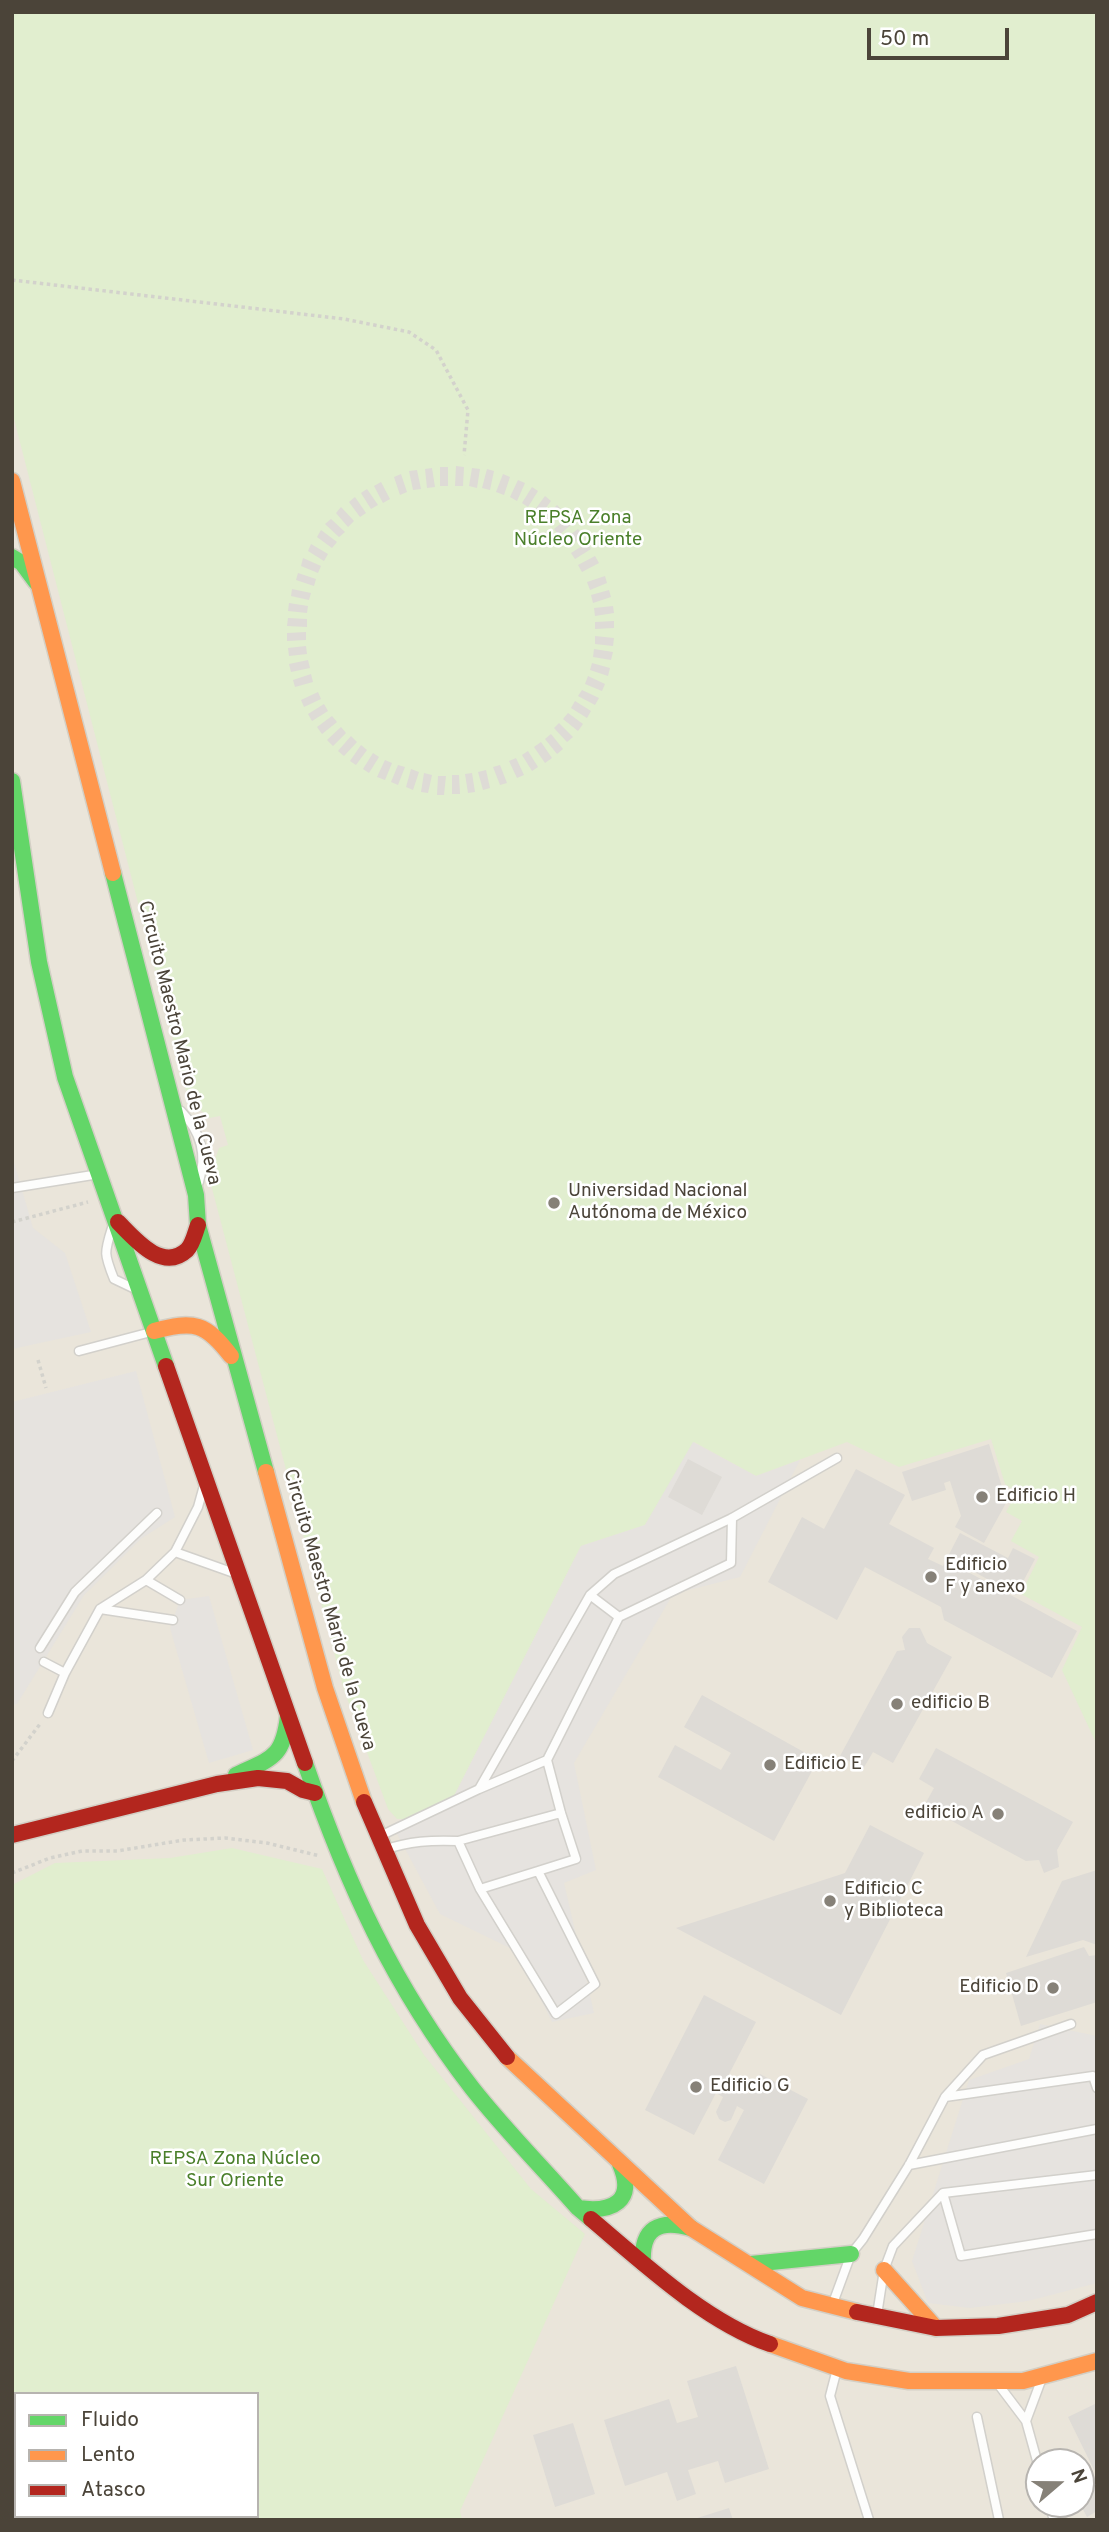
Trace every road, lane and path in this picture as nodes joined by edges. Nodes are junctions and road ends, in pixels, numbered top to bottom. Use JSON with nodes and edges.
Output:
{"nodes":[{"id":1,"x":12,"y":280,"type":"edge"},
{"id":2,"x":464,"y":455,"type":"dead end"},
{"id":3,"x":12,"y":481,"type":"edge"},
{"id":4,"x":12,"y":557,"type":"edge"},
{"id":5,"x":41,"y":589,"type":"junction"},
{"id":6,"x":12,"y":781,"type":"edge"},
{"id":7,"x":99,"y":1174,"type":"junction"},
{"id":8,"x":12,"y":1188,"type":"edge"},
{"id":9,"x":107,"y":1197,"type":"junction"},
{"id":10,"x":114,"y":1218,"type":"junction"},
{"id":11,"x":12,"y":1222,"type":"edge"},
{"id":12,"x":198,"y":1225,"type":"junction"},
{"id":13,"x":154,"y":1331,"type":"junction"},
{"id":14,"x":79,"y":1351,"type":"dead end"},
{"id":15,"x":38,"y":1360,"type":"dead end"},
{"id":16,"x":238,"y":1366,"type":"junction"},
{"id":17,"x":46,"y":1388,"type":"dead end"},
{"id":18,"x":837,"y":1458,"type":"dead end"},
{"id":19,"x":205,"y":1479,"type":"junction"},
{"id":20,"x":156,"y":1514,"type":"dead end"},
{"id":21,"x":732,"y":1518,"type":"junction"},
{"id":22,"x":175,"y":1552,"type":"junction"},
{"id":23,"x":240,"y":1575,"type":"junction"},
{"id":24,"x":146,"y":1580,"type":"junction"},
{"id":25,"x":590,"y":1595,"type":"junction"},
{"id":26,"x":180,"y":1600,"type":"dead end"},
{"id":27,"x":100,"y":1609,"type":"junction"},
{"id":28,"x":619,"y":1617,"type":"junction"},
{"id":29,"x":173,"y":1620,"type":"dead end"},
{"id":30,"x":40,"y":1648,"type":"dead end"},
{"id":31,"x":44,"y":1662,"type":"dead end"},
{"id":32,"x":65,"y":1672,"type":"junction"},
{"id":33,"x":48,"y":1713,"type":"joint"},
{"id":34,"x":288,"y":1714,"type":"junction"},
{"id":35,"x":547,"y":1760,"type":"junction"},
{"id":36,"x":12,"y":1761,"type":"edge"},
{"id":37,"x":217,"y":1784,"type":"junction"},
{"id":38,"x":479,"y":1789,"type":"junction"},
{"id":39,"x":316,"y":1793,"type":"junction"},
{"id":40,"x":561,"y":1813,"type":"junction"},
{"id":41,"x":12,"y":1835,"type":"edge"},
{"id":42,"x":458,"y":1842,"type":"junction"},
{"id":43,"x":380,"y":1844,"type":"junction"},
{"id":44,"x":342,"y":1863,"type":"junction"},
{"id":45,"x":538,"y":1871,"type":"junction"},
{"id":46,"x":12,"y":1873,"type":"edge"},
{"id":47,"x":480,"y":1889,"type":"junction"},
{"id":48,"x":1071,"y":2024,"type":"dead end"},
{"id":49,"x":1097,"y":2088,"type":"edge"},
{"id":50,"x":945,"y":2097,"type":"junction"},
{"id":51,"x":1097,"y":2129,"type":"edge"},
{"id":52,"x":620,"y":2163,"type":"junction"},
{"id":53,"x":909,"y":2165,"type":"junction"},
{"id":54,"x":1097,"y":2175,"type":"edge"},
{"id":55,"x":943,"y":2193,"type":"junction"},
{"id":56,"x":578,"y":2208,"type":"junction"},
{"id":57,"x":691,"y":2228,"type":"junction"},
{"id":58,"x":1097,"y":2234,"type":"edge"},
{"id":59,"x":851,"y":2254,"type":"junction"},
{"id":60,"x":643,"y":2263,"type":"junction"},
{"id":61,"x":751,"y":2264,"type":"junction"},
{"id":62,"x":884,"y":2270,"type":"junction"},
{"id":63,"x":1097,"y":2302,"type":"edge"},
{"id":64,"x":832,"y":2306,"type":"junction"},
{"id":65,"x":876,"y":2318,"type":"junction"},
{"id":66,"x":936,"y":2328,"type":"junction"},
{"id":67,"x":1097,"y":2361,"type":"edge"},
{"id":68,"x":837,"y":2368,"type":"junction"},
{"id":69,"x":1042,"y":2376,"type":"junction"},
{"id":70,"x":996,"y":2381,"type":"junction"},
{"id":71,"x":977,"y":2417,"type":"dead end"},
{"id":72,"x":1026,"y":2421,"type":"junction"},
{"id":73,"x":1033,"y":2448,"type":"edge"},
{"id":74,"x":869,"y":2520,"type":"edge"},
{"id":75,"x":999,"y":2520,"type":"edge"}],
"edges":[{"from":1,"to":2,"type":"path"},
{"from":3,"to":5,"type":"street","name":"Circuito Maestro Mario de la Cueva"},
{"from":4,"to":5,"type":"street"},
{"from":5,"to":12,"type":"street","name":"Circuito Maestro Mario de la Cueva"},
{"from":6,"to":7,"type":"street"},
{"from":7,"to":8,"type":"lane"},
{"from":7,"to":9,"type":"street"},
{"from":9,"to":10,"type":"street"},
{"from":9,"to":11,"type":"path"},
{"from":10,"to":12,"type":"street"},
{"from":10,"to":13,"type":"street"},
{"from":12,"to":16,"type":"street","name":"Circuito Maestro Mario de la Cueva"},
{"from":13,"to":14,"type":"lane"},
{"from":13,"to":16,"type":"street"},
{"from":13,"to":19,"type":"street"},
{"from":15,"to":17,"type":"path"},
{"from":16,"to":43,"type":"street","name":"Circuito Maestro Mario de la Cueva"},
{"from":18,"to":21,"type":"lane"},
{"from":19,"to":22,"type":"lane"},
{"from":19,"to":23,"type":"street"},
{"from":20,"to":30,"type":"lane"},
{"from":21,"to":25,"type":"lane"},
{"from":21,"to":28,"type":"lane"},
{"from":22,"to":23,"type":"lane"},
{"from":22,"to":24,"type":"lane"},
{"from":23,"to":34,"type":"street"},
{"from":24,"to":26,"type":"lane"},
{"from":24,"to":27,"type":"lane"},
{"from":25,"to":28,"type":"lane"},
{"from":25,"to":38,"type":"lane"},
{"from":27,"to":29,"type":"lane"},
{"from":27,"to":32,"type":"lane"},
{"from":28,"to":35,"type":"lane"},
{"from":31,"to":32,"type":"lane"},
{"from":32,"to":33,"type":"lane"},
{"from":33,"to":36,"type":"path"},
{"from":34,"to":37,"type":"street"},
{"from":34,"to":39,"type":"street"},
{"from":35,"to":38,"type":"lane"},
{"from":35,"to":40,"type":"lane"},
{"from":37,"to":39,"type":"street"},
{"from":37,"to":41,"type":"street"},
{"from":38,"to":43,"type":"lane"},
{"from":39,"to":44,"type":"street"},
{"from":40,"to":42,"type":"lane"},
{"from":40,"to":45,"type":"lane"},
{"from":42,"to":43,"type":"lane"},
{"from":42,"to":47,"type":"lane"},
{"from":43,"to":52,"type":"street","name":"Circuito Maestro Mario de la Cueva"},
{"from":44,"to":46,"type":"path"},
{"from":44,"to":56,"type":"street"},
{"from":45,"to":47,"type":"lane"},
{"from":45,"to":47,"type":"lane"},
{"from":48,"to":50,"type":"lane"},
{"from":49,"to":50,"type":"lane"},
{"from":50,"to":53,"type":"lane"},
{"from":51,"to":53,"type":"lane"},
{"from":52,"to":56,"type":"street"},
{"from":52,"to":57,"type":"street","name":"Circuito Maestro Mario de la Cueva"},
{"from":53,"to":59,"type":"lane"},
{"from":54,"to":55,"type":"lane"},
{"from":55,"to":58,"type":"lane"},
{"from":55,"to":62,"type":"lane"},
{"from":56,"to":60,"type":"street"},
{"from":57,"to":60,"type":"street"},
{"from":57,"to":61,"type":"street","name":"Circuito Maestro Mario de la Cueva"},
{"from":59,"to":61,"type":"street"},
{"from":59,"to":64,"type":"lane"},
{"from":60,"to":68,"type":"street"},
{"from":61,"to":64,"type":"street","name":"Circuito Maestro Mario de la Cueva"},
{"from":62,"to":65,"type":"lane"},
{"from":62,"to":66,"type":"street"},
{"from":63,"to":66,"type":"street","name":"Circuito Maestro Mario de la Cueva"},
{"from":64,"to":65,"type":"street","name":"Circuito Maestro Mario de la Cueva"},
{"from":65,"to":66,"type":"street","name":"Circuito Maestro Mario de la Cueva"},
{"from":67,"to":69,"type":"street"},
{"from":68,"to":70,"type":"street"},
{"from":68,"to":74,"type":"lane"},
{"from":69,"to":70,"type":"street"},
{"from":69,"to":72,"type":"lane"},
{"from":70,"to":72,"type":"lane"},
{"from":71,"to":75,"type":"lane"},
{"from":72,"to":73,"type":"lane"}]}
